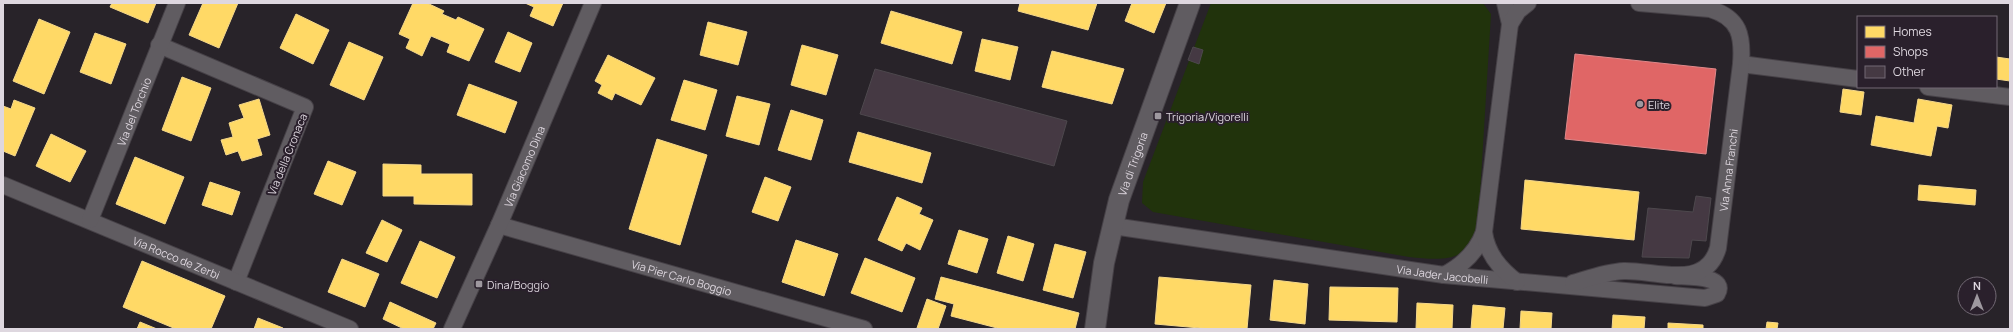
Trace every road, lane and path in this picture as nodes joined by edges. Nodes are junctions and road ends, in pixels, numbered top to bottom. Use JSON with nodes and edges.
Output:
{"nodes":[{"id":1,"x":177,"y":3,"type":"edge"},
{"id":2,"x":593,"y":3,"type":"edge"},
{"id":3,"x":1190,"y":3,"type":"edge"},
{"id":4,"x":1505,"y":3,"type":"edge"},
{"id":5,"x":1528,"y":3,"type":"edge"},
{"id":6,"x":1639,"y":3,"type":"edge"},
{"id":7,"x":1510,"y":24,"type":"junction"},
{"id":8,"x":158,"y":45,"type":"junction"},
{"id":9,"x":1741,"y":64,"type":"junction"},
{"id":10,"x":1857,"y":79,"type":"edge"},
{"id":11,"x":1936,"y":88,"type":"edge"},
{"id":12,"x":2010,"y":97,"type":"edge"},
{"id":13,"x":3,"y":185,"type":"edge"},
{"id":14,"x":90,"y":220,"type":"junction"},
{"id":15,"x":499,"y":225,"type":"junction"},
{"id":16,"x":1113,"y":226,"type":"junction"},
{"id":17,"x":1484,"y":232,"type":"junction"},
{"id":18,"x":1444,"y":275,"type":"junction"},
{"id":19,"x":1675,"y":276,"type":"junction"},
{"id":20,"x":236,"y":282,"type":"junction"},
{"id":21,"x":1517,"y":282,"type":"junction"},
{"id":22,"x":1564,"y":286,"type":"junction"},
{"id":23,"x":350,"y":329,"type":"edge"},
{"id":24,"x":452,"y":329,"type":"edge"},
{"id":25,"x":864,"y":329,"type":"edge"},
{"id":26,"x":1095,"y":329,"type":"edge"}],
"edges":[{"from":1,"to":8,"type":"street","name":"Via del Torchio"},
{"from":2,"to":15,"type":"street","name":"Via Giacomo Dina"},
{"from":3,"to":16,"type":"street","name":"Via di Trigoria"},
{"from":4,"to":7,"type":"street"},
{"from":5,"to":7,"type":"street"},
{"from":6,"to":9,"type":"street","name":"Via Anna Franchi"},
{"from":7,"to":17,"type":"street"},
{"from":8,"to":14,"type":"street","name":"Via del Torchio"},
{"from":8,"to":20,"type":"street","name":"Via della Cronaca"},
{"from":9,"to":10,"type":"street"},
{"from":9,"to":19,"type":"street","name":"Via Anna Franchi"},
{"from":11,"to":12,"type":"street"},
{"from":13,"to":14,"type":"street","name":"Via Rocco de Zerbi"},
{"from":14,"to":20,"type":"street","name":"Via Rocco de Zerbi"},
{"from":15,"to":24,"type":"street","name":"Via Giacomo Dina"},
{"from":15,"to":25,"type":"street","name":"Via Pier Carlo Boggio"},
{"from":16,"to":18,"type":"street","name":"Via Jader Jacobelli"},
{"from":16,"to":26,"type":"street","name":"Via di Trigoria"},
{"from":17,"to":18,"type":"street"},
{"from":17,"to":21,"type":"street"},
{"from":18,"to":21,"type":"street","name":"Via Jader Jacobelli"},
{"from":19,"to":22,"type":"street","name":"Via Anna Franchi"},
{"from":19,"to":22,"type":"street","name":"Via Jader Jacobelli"},
{"from":20,"to":23,"type":"street","name":"Via Rocco de Zerbi"},
{"from":21,"to":22,"type":"street","name":"Via Jader Jacobelli"}]}
